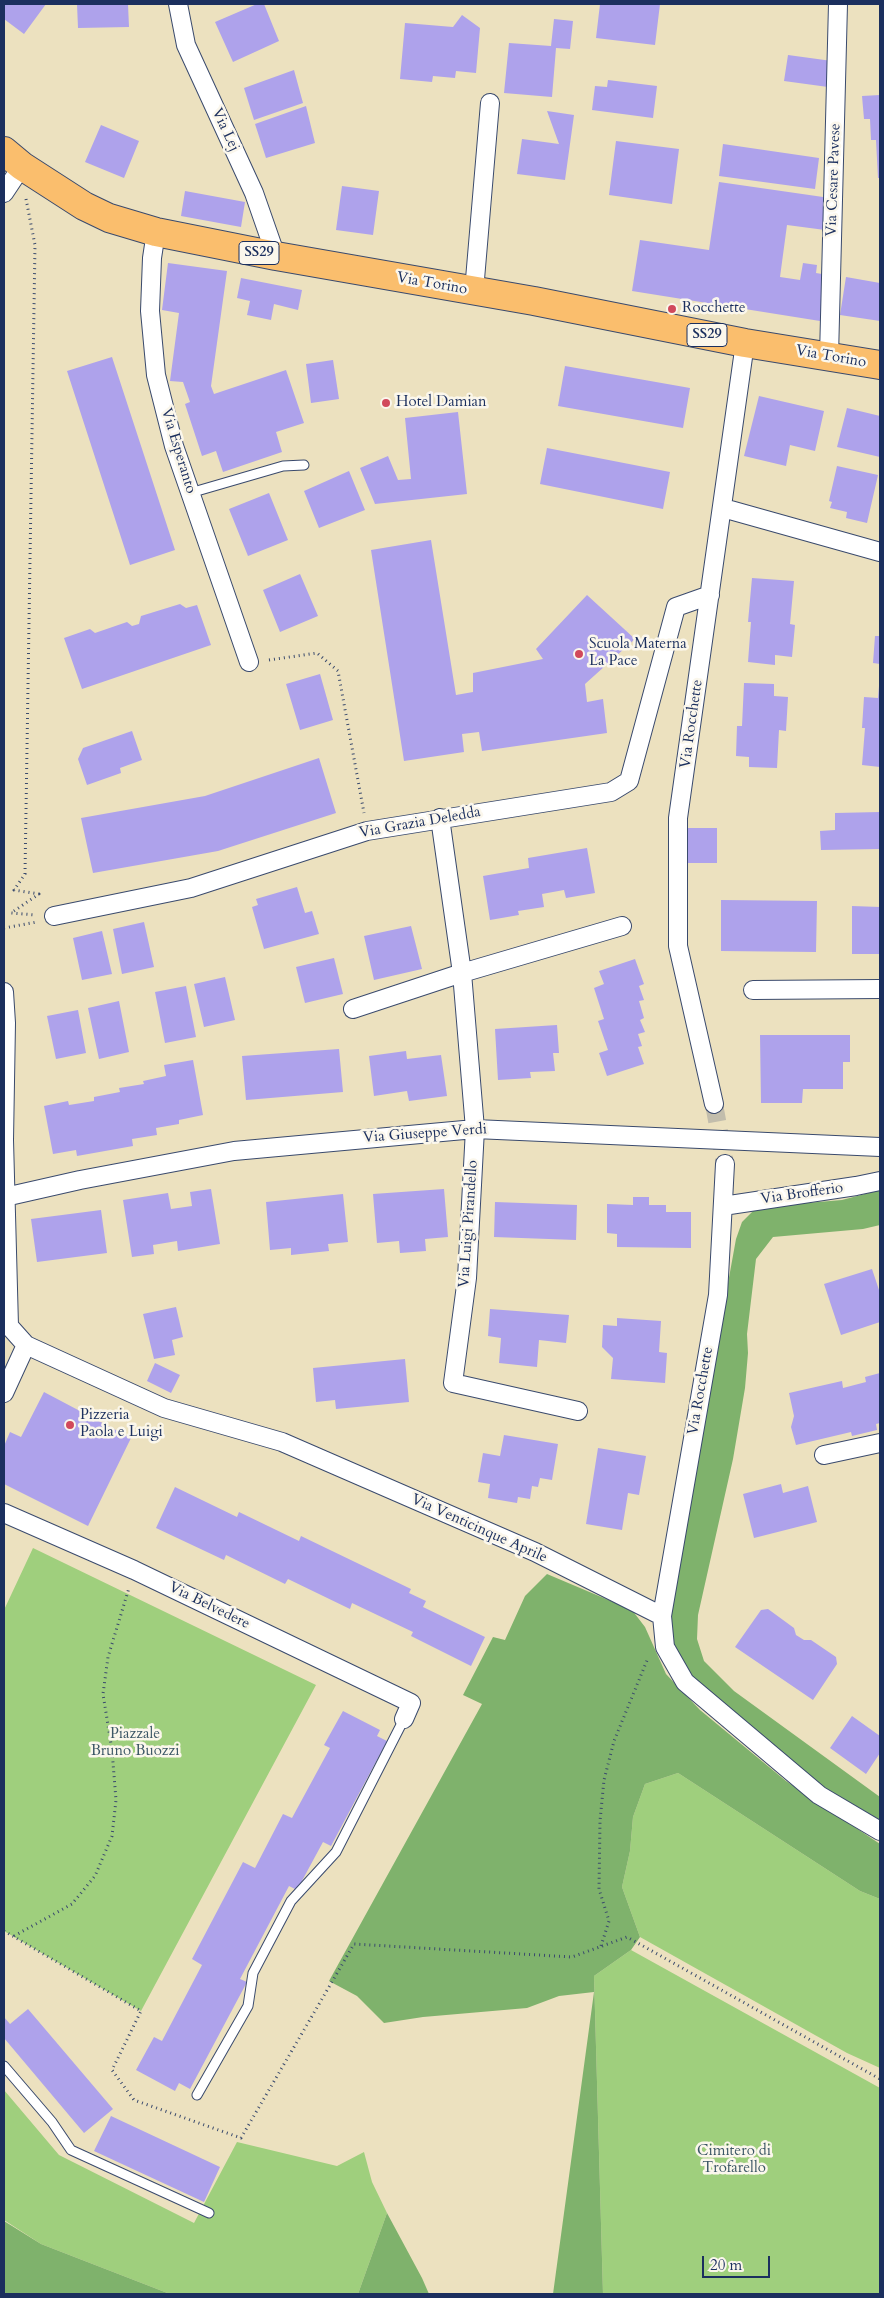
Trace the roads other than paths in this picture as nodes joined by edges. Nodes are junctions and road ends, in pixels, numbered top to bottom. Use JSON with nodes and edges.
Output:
{"nodes":[{"id":1,"x":178,"y":4,"type":"edge"},
{"id":2,"x":838,"y":4,"type":"edge"},
{"id":3,"x":490,"y":103,"type":"dead end"},
{"id":4,"x":9,"y":174,"type":"edge"},
{"id":5,"x":156,"y":232,"type":"junction"},
{"id":6,"x":276,"y":256,"type":"junction"},
{"id":7,"x":474,"y":291,"type":"junction"},
{"id":8,"x":745,"y":343,"type":"junction"},
{"id":9,"x":829,"y":356,"type":"junction"},
{"id":10,"x":880,"y":365,"type":"edge"},
{"id":11,"x":304,"y":465,"type":"dead end"},
{"id":12,"x":190,"y":493,"type":"junction"},
{"id":13,"x":723,"y":508,"type":"junction"},
{"id":14,"x":880,"y":552,"type":"edge"},
{"id":15,"x":710,"y":595,"type":"junction"},
{"id":16,"x":249,"y":662,"type":"road end"},
{"id":17,"x":440,"y":818,"type":"junction"},
{"id":18,"x":54,"y":916,"type":"road end"},
{"id":19,"x":622,"y":926,"type":"dead end"},
{"id":20,"x":462,"y":973,"type":"junction"},
{"id":21,"x":880,"y":989,"type":"edge"},
{"id":22,"x":753,"y":990,"type":"dead end"},
{"id":23,"x":4,"y":992,"type":"edge"},
{"id":24,"x":353,"y":1009,"type":"dead end"},
{"id":25,"x":5,"y":1022,"type":"edge"},
{"id":26,"x":714,"y":1104,"type":"tunnel mouth"},
{"id":27,"x":475,"y":1128,"type":"junction"},
{"id":28,"x":880,"y":1147,"type":"edge"},
{"id":29,"x":726,"y":1164,"type":"tunnel mouth"},
{"id":30,"x":880,"y":1181,"type":"edge"},
{"id":31,"x":5,"y":1197,"type":"junction"},
{"id":32,"x":723,"y":1206,"type":"junction"},
{"id":33,"x":6,"y":1325,"type":"edge"},
{"id":34,"x":26,"y":1345,"type":"junction"},
{"id":35,"x":4,"y":1393,"type":"edge"},
{"id":36,"x":578,"y":1411,"type":"dead end"},
{"id":37,"x":880,"y":1443,"type":"edge"},
{"id":38,"x":824,"y":1455,"type":"dead end"},
{"id":39,"x":4,"y":1513,"type":"edge"},
{"id":40,"x":662,"y":1616,"type":"junction"},
{"id":41,"x":404,"y":1719,"type":"joint"},
{"id":42,"x":880,"y":1831,"type":"edge"},
{"id":43,"x":4,"y":2066,"type":"edge"},
{"id":44,"x":197,"y":2095,"type":"dead end"},
{"id":45,"x":209,"y":2213,"type":"dead end"}],
"edges":[{"from":1,"to":6,"type":"street","name":"Via Lej"},
{"from":2,"to":9,"type":"street","name":"Via Cesare Pavese"},
{"from":3,"to":7,"type":"street"},
{"from":4,"to":5,"type":"main road","name":"Via Torino","number":"SS29"},
{"from":5,"to":6,"type":"main road","name":"Via Torino","number":"SS29"},
{"from":5,"to":12,"type":"street","name":"Via Esperanto"},
{"from":6,"to":7,"type":"main road","name":"Via Torino","number":"SS29"},
{"from":7,"to":8,"type":"main road","name":"Via Torino","number":"SS29"},
{"from":8,"to":9,"type":"main road","name":"Via Torino","number":"SS29"},
{"from":8,"to":13,"type":"street","name":"Via Rocchette"},
{"from":9,"to":10,"type":"main road","name":"Via Torino","number":"SS29"},
{"from":11,"to":12,"type":"lane"},
{"from":12,"to":16,"type":"street","name":"Via Esperanto"},
{"from":13,"to":14,"type":"street"},
{"from":13,"to":15,"type":"street","name":"Via Rocchette"},
{"from":15,"to":17,"type":"street","name":"Via Grazia Deledda"},
{"from":15,"to":26,"type":"street","name":"Via Rocchette"},
{"from":17,"to":18,"type":"street","name":"Via Grazia Deledda"},
{"from":17,"to":20,"type":"street","name":"Via Luigi Pirandello"},
{"from":19,"to":20,"type":"street"},
{"from":20,"to":24,"type":"street"},
{"from":20,"to":27,"type":"street","name":"Via Luigi Pirandello"},
{"from":21,"to":22,"type":"street"},
{"from":23,"to":25,"type":"street"},
{"from":25,"to":31,"type":"street"},
{"from":27,"to":28,"type":"street","name":"Via Giuseppe Verdi"},
{"from":27,"to":31,"type":"street","name":"Via Giuseppe Verdi"},
{"from":27,"to":36,"type":"street","name":"Via Luigi Pirandello"},
{"from":29,"to":32,"type":"street","name":"Via Rocchette"},
{"from":30,"to":32,"type":"street","name":"Via Brofferio"},
{"from":31,"to":33,"type":"street"},
{"from":32,"to":40,"type":"street","name":"Via Rocchette"},
{"from":33,"to":34,"type":"street","name":"Via Venticinque Aprile"},
{"from":34,"to":35,"type":"street"},
{"from":34,"to":40,"type":"street","name":"Via Venticinque Aprile"},
{"from":37,"to":38,"type":"street"},
{"from":39,"to":41,"type":"street","name":"Via Belvedere"},
{"from":40,"to":42,"type":"street"},
{"from":41,"to":44,"type":"lane"},
{"from":43,"to":45,"type":"lane"}]}
